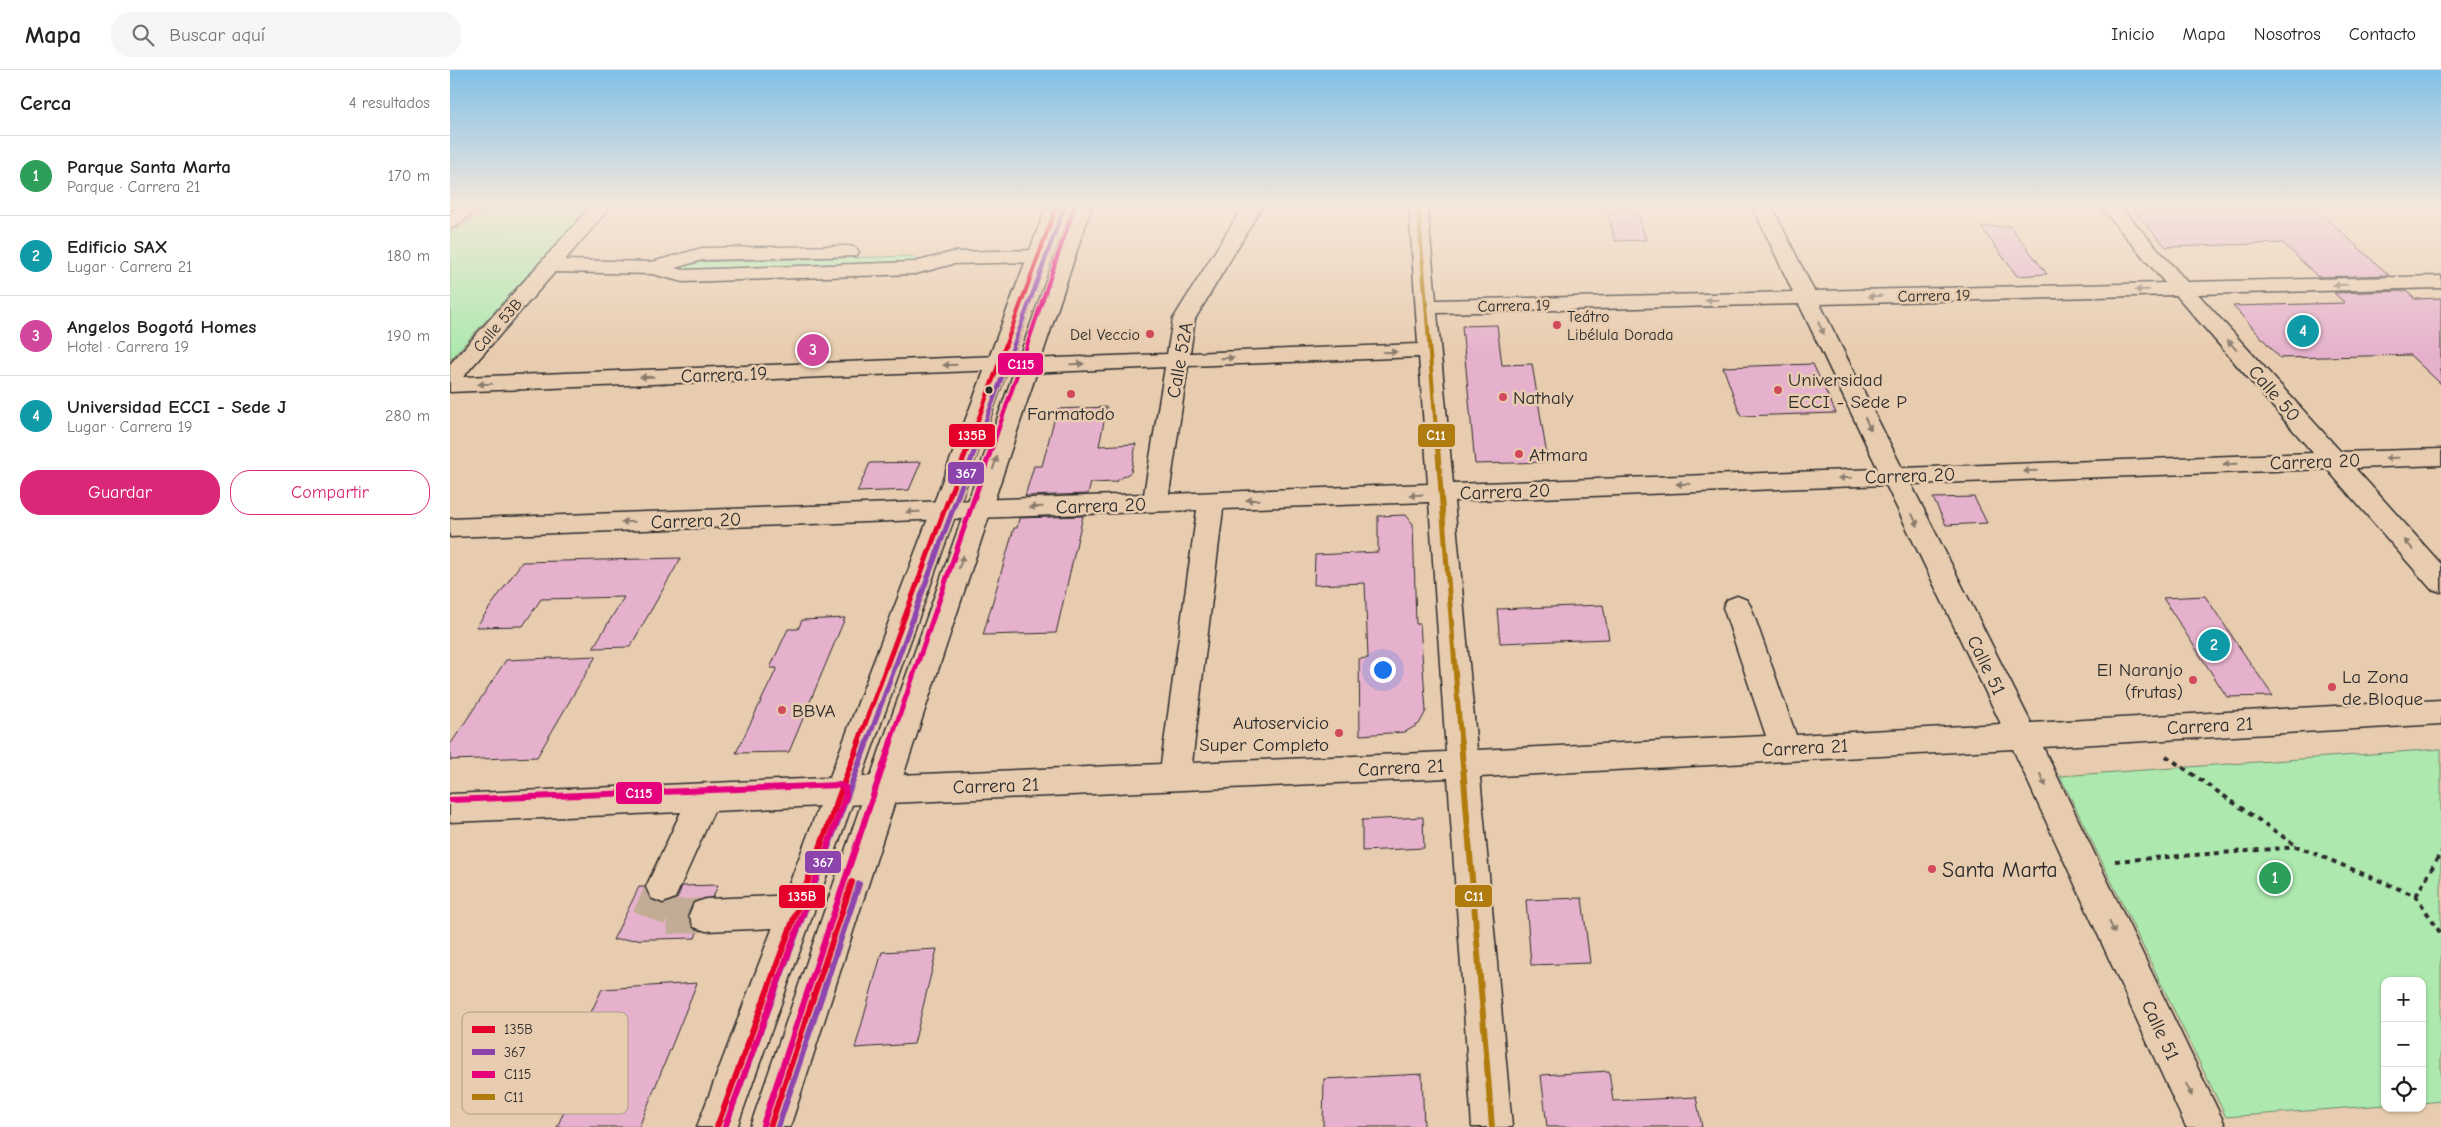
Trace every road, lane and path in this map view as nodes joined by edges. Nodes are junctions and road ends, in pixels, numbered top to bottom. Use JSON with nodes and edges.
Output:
{"nodes":[{"id":1,"x":559,"y":254,"type":"edge"},
{"id":2,"x":1066,"y":254,"type":"edge"},
{"id":3,"x":1224,"y":254,"type":"edge"},
{"id":4,"x":1422,"y":254,"type":"edge"},
{"id":5,"x":1785,"y":254,"type":"edge"},
{"id":6,"x":2151,"y":254,"type":"edge"},
{"id":7,"x":1038,"y":256,"type":"joint"},
{"id":8,"x":549,"y":266,"type":"junction"},
{"id":9,"x":2441,"y":282,"type":"edge"},
{"id":10,"x":2182,"y":289,"type":"junction"},
{"id":11,"x":1807,"y":298,"type":"junction"},
{"id":12,"x":1426,"y":308,"type":"junction"},
{"id":13,"x":1430,"y":350,"type":"junction"},
{"id":14,"x":1178,"y":360,"type":"junction"},
{"id":15,"x":998,"y":363,"type":"junction"},
{"id":16,"x":1028,"y":366,"type":"junction"},
{"id":17,"x":450,"y":378,"type":"edge"},
{"id":18,"x":450,"y":385,"type":"edge"},
{"id":19,"x":2441,"y":457,"type":"edge"},
{"id":20,"x":2334,"y":460,"type":"junction"},
{"id":21,"x":1894,"y":476,"type":"junction"},
{"id":22,"x":1442,"y":494,"type":"junction"},
{"id":23,"x":1211,"y":502,"type":"junction"},
{"id":24,"x":1155,"y":503,"type":"junction"},
{"id":25,"x":979,"y":509,"type":"junction"},
{"id":26,"x":944,"y":510,"type":"junction"},
{"id":27,"x":450,"y":528,"type":"edge"},
{"id":28,"x":2441,"y":582,"type":"edge"},
{"id":29,"x":1737,"y":606,"type":"dead end"},
{"id":30,"x":2441,"y":712,"type":"edge"},
{"id":31,"x":2022,"y":736,"type":"junction"},
{"id":32,"x":1785,"y":748,"type":"junction"},
{"id":33,"x":2164,"y":754,"type":"dead end"},
{"id":34,"x":1464,"y":764,"type":"junction"},
{"id":35,"x":1174,"y":777,"type":"junction"},
{"id":36,"x":883,"y":790,"type":"junction"},
{"id":37,"x":839,"y":792,"type":"junction"},
{"id":38,"x":704,"y":797,"type":"junction"},
{"id":39,"x":450,"y":808,"type":"edge"},
{"id":40,"x":2299,"y":847,"type":"junction"},
{"id":41,"x":2441,"y":852,"type":"edge"},
{"id":42,"x":2105,"y":861,"type":"dead end"},
{"id":43,"x":663,"y":886,"type":"tunnel mouth"},
{"id":44,"x":2416,"y":896,"type":"junction"},
{"id":45,"x":796,"y":911,"type":"junction"},
{"id":46,"x":706,"y":915,"type":"tunnel mouth"},
{"id":47,"x":2441,"y":934,"type":"edge"},
{"id":48,"x":717,"y":1127,"type":"edge"},
{"id":49,"x":770,"y":1127,"type":"edge"},
{"id":50,"x":1492,"y":1127,"type":"edge"},
{"id":51,"x":2206,"y":1127,"type":"edge"}],
"edges":[{"from":1,"to":8,"type":"street","name":"Calle 53B"},
{"from":2,"to":16,"type":"street"},
{"from":3,"to":14,"type":"street","name":"Calle 52A"},
{"from":4,"to":12,"type":"street"},
{"from":5,"to":11,"type":"street","name":"Calle 51"},
{"from":6,"to":10,"type":"street","name":"Calle 50"},
{"from":7,"to":8,"type":"street"},
{"from":7,"to":15,"type":"street"},
{"from":8,"to":17,"type":"street","name":"Calle 53B"},
{"from":9,"to":10,"type":"street","name":"Carrera 19","one_way":true},
{"from":10,"to":11,"type":"street","name":"Carrera 19","one_way":true},
{"from":20,"to":10,"type":"street","name":"Calle 50","one_way":true},
{"from":11,"to":12,"type":"street","name":"Carrera 19","one_way":true},
{"from":11,"to":21,"type":"street","name":"Calle 51","one_way":true},
{"from":12,"to":13,"type":"street"},
{"from":14,"to":13,"type":"street","one_way":true},
{"from":13,"to":22,"type":"street"},
{"from":16,"to":14,"type":"street","one_way":true},
{"from":14,"to":24,"type":"street","name":"Calle 52A"},
{"from":15,"to":18,"type":"street","name":"Carrera 19","one_way":true},
{"from":15,"to":26,"type":"street"},
{"from":25,"to":16,"type":"street","one_way":true},
{"from":19,"to":20,"type":"street","name":"Carrera 20","one_way":true},
{"from":20,"to":21,"type":"street","name":"Carrera 20","one_way":true},
{"from":28,"to":20,"type":"street","name":"Calle 50","one_way":true},
{"from":21,"to":22,"type":"street","name":"Carrera 20","one_way":true},
{"from":21,"to":31,"type":"street","name":"Calle 51","one_way":true},
{"from":22,"to":23,"type":"street","name":"Carrera 20","one_way":true},
{"from":22,"to":34,"type":"street"},
{"from":23,"to":24,"type":"street","name":"Carrera 20"},
{"from":23,"to":35,"type":"street"},
{"from":24,"to":25,"type":"street","name":"Carrera 20","one_way":true},
{"from":25,"to":26,"type":"street","name":"Carrera 20"},
{"from":36,"to":25,"type":"street","one_way":true},
{"from":26,"to":27,"type":"street","name":"Carrera 20","one_way":true},
{"from":26,"to":37,"type":"street"},
{"from":29,"to":32,"type":"street"},
{"from":30,"to":31,"type":"street","name":"Carrera 21"},
{"from":31,"to":32,"type":"street","name":"Carrera 21"},
{"from":31,"to":51,"type":"street","name":"Calle 51","one_way":true},
{"from":32,"to":34,"type":"street","name":"Carrera 21"},
{"from":33,"to":40,"type":"path"},
{"from":34,"to":35,"type":"street","name":"Carrera 21"},
{"from":34,"to":50,"type":"street"},
{"from":35,"to":36,"type":"street","name":"Carrera 21"},
{"from":36,"to":37,"type":"street","name":"Carrera 21"},
{"from":36,"to":49,"type":"street"},
{"from":37,"to":38,"type":"street","name":"Carrera 21"},
{"from":37,"to":45,"type":"street"},
{"from":38,"to":39,"type":"street","name":"Carrera 21"},
{"from":38,"to":43,"type":"street"},
{"from":40,"to":42,"type":"path"},
{"from":40,"to":44,"type":"path"},
{"from":41,"to":44,"type":"path"},
{"from":44,"to":47,"type":"path"},
{"from":45,"to":46,"type":"street"},
{"from":45,"to":48,"type":"street"}]}
